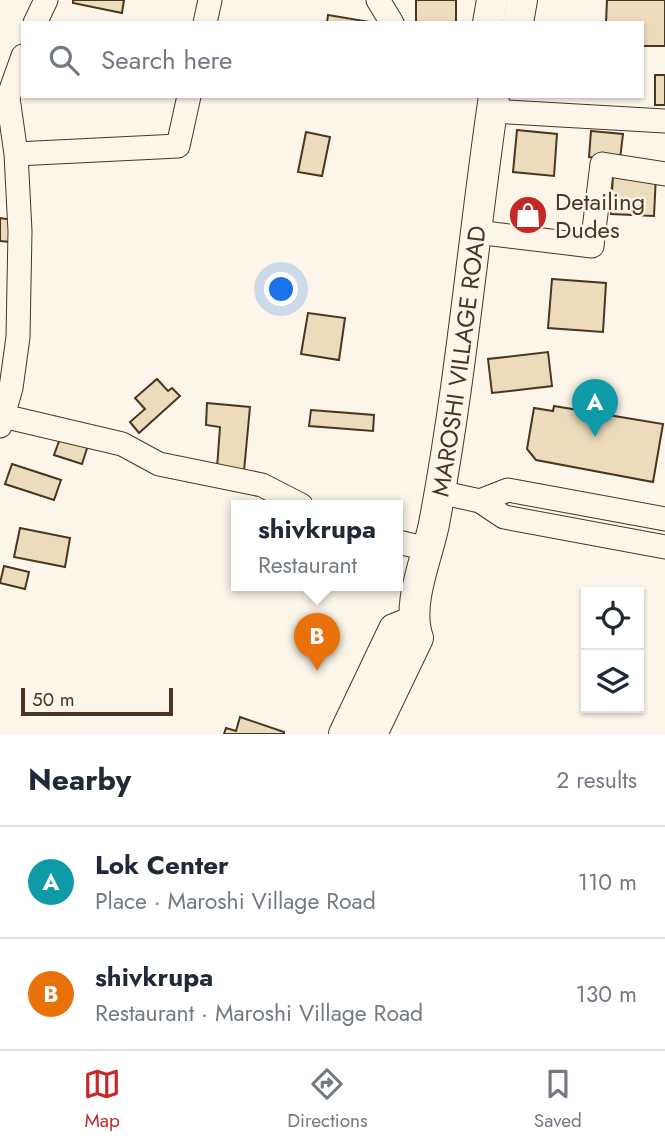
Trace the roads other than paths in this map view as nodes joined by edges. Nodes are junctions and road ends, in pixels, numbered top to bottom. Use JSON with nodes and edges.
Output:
{"nodes":[{"id":1,"x":46,"y":0,"type":"edge"},
{"id":2,"x":210,"y":0,"type":"edge"},
{"id":3,"x":378,"y":0,"type":"edge"},
{"id":4,"x":492,"y":0,"type":"edge"},
{"id":5,"x":522,"y":0,"type":"edge"},
{"id":6,"x":36,"y":21,"type":"edge"},
{"id":7,"x":205,"y":21,"type":"edge"},
{"id":8,"x":391,"y":21,"type":"edge"},
{"id":9,"x":488,"y":21,"type":"edge"},
{"id":10,"x":519,"y":21,"type":"edge"},
{"id":11,"x":21,"y":62,"type":"edge"},
{"id":12,"x":189,"y":98,"type":"edge"},
{"id":13,"x":493,"y":104,"type":"edge"},
{"id":14,"x":665,"y":121,"type":"edge"},
{"id":15,"x":16,"y":155,"type":"junction"},
{"id":16,"x":665,"y":174,"type":"edge"},
{"id":17,"x":476,"y":232,"type":"junction"},
{"id":18,"x":1,"y":421,"type":"edge"},
{"id":19,"x":439,"y":492,"type":"junction"},
{"id":20,"x":291,"y":500,"type":"edge"},
{"id":21,"x":480,"y":501,"type":"junction"},
{"id":22,"x":665,"y":519,"type":"edge"},
{"id":23,"x":403,"y":543,"type":"edge"},
{"id":24,"x":665,"y":547,"type":"edge"},
{"id":25,"x":428,"y":548,"type":"junction"},
{"id":26,"x":412,"y":622,"type":"junction"},
{"id":27,"x":344,"y":734,"type":"edge"},
{"id":28,"x":372,"y":734,"type":"edge"}],
"edges":[{"from":1,"to":6,"type":"street"},
{"from":2,"to":7,"type":"street"},
{"from":3,"to":8,"type":"street"},
{"from":4,"to":9,"type":"main road"},
{"from":5,"to":10,"type":"main road"},
{"from":11,"to":15,"type":"street"},
{"from":12,"to":15,"type":"street"},
{"from":13,"to":14,"type":"street"},
{"from":13,"to":17,"type":"main road","name":"MAROSHI VILLAGE ROAD"},
{"from":15,"to":18,"type":"street"},
{"from":16,"to":17,"type":"street"},
{"from":17,"to":19,"type":"main road","name":"MAROSHI VILLAGE ROAD"},
{"from":18,"to":20,"type":"street"},
{"from":19,"to":21,"type":"street"},
{"from":19,"to":25,"type":"main road","name":"MAROSHI VILLAGE ROAD"},
{"from":21,"to":22,"type":"street"},
{"from":21,"to":24,"type":"street"},
{"from":23,"to":25,"type":"street"},
{"from":25,"to":26,"type":"main road","name":"MAROSHI VILLAGE ROAD"},
{"from":26,"to":27,"type":"main road"},
{"from":26,"to":28,"type":"main road","name":"MAROSHI VILLAGE ROAD"}]}
